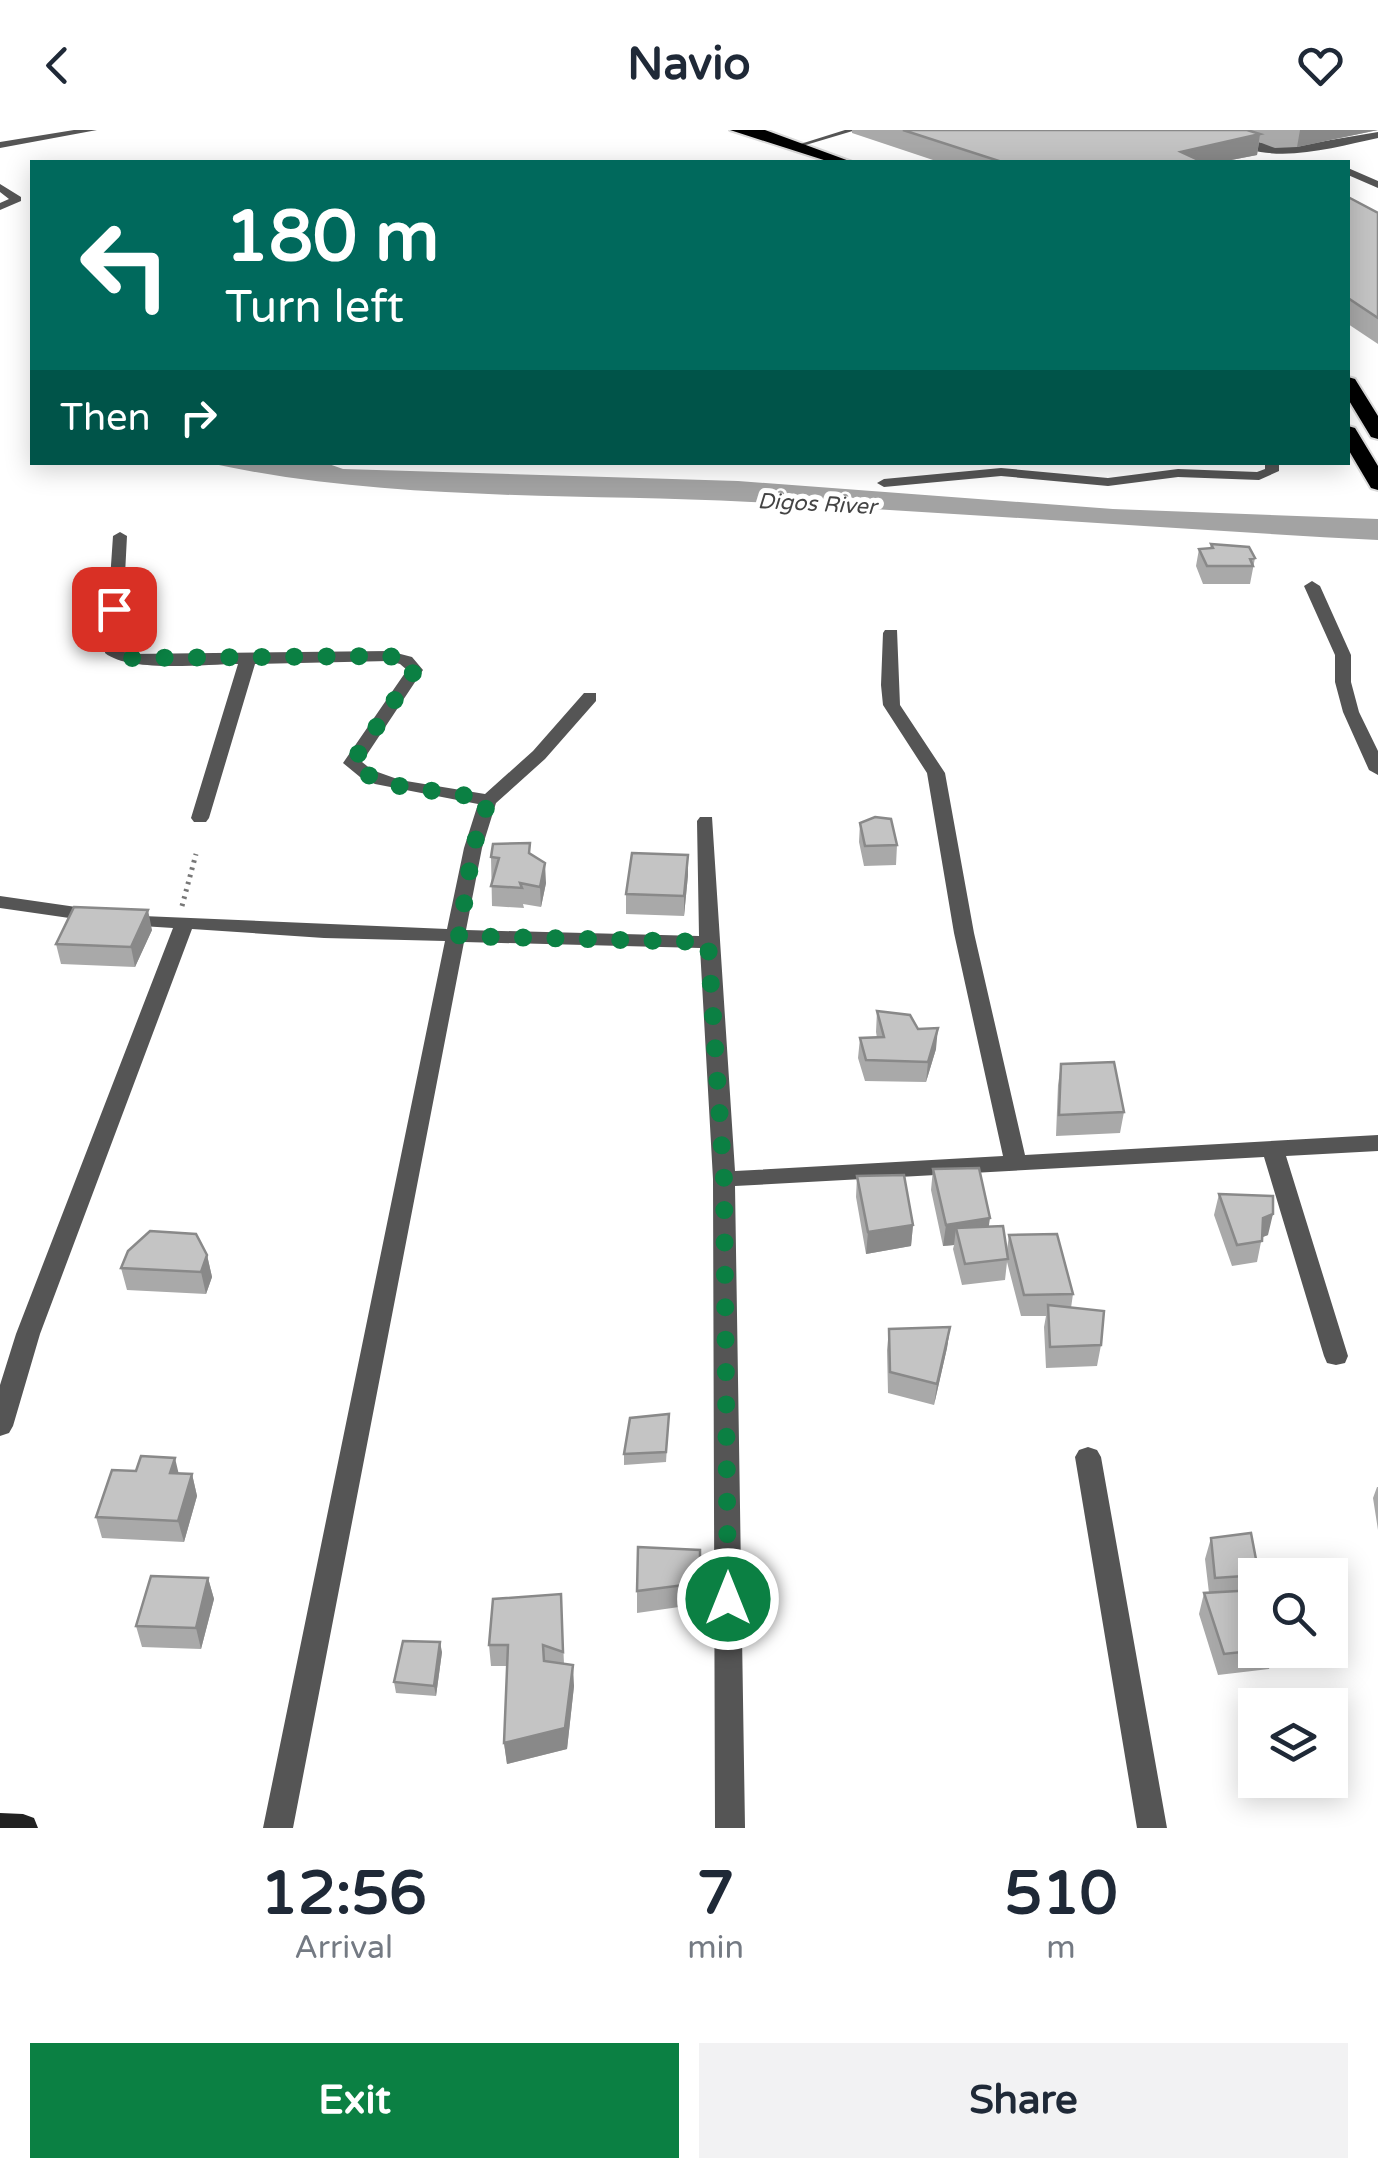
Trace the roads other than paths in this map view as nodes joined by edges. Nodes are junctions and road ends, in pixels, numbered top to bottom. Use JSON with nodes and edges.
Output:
{"nodes":[{"id":1,"x":92,"y":130,"type":"edge"},
{"id":2,"x":737,"y":130,"type":"edge"},
{"id":3,"x":853,"y":130,"type":"edge"},
{"id":4,"x":758,"y":132,"type":"edge"},
{"id":5,"x":1378,"y":135,"type":"edge"},
{"id":6,"x":1229,"y":140,"type":"edge"},
{"id":7,"x":0,"y":144,"type":"edge"},
{"id":8,"x":797,"y":146,"type":"junction"},
{"id":9,"x":1305,"y":150,"type":"junction"},
{"id":10,"x":838,"y":160,"type":"edge"},
{"id":11,"x":1327,"y":160,"type":"edge"},
{"id":12,"x":1350,"y":171,"type":"edge"},
{"id":13,"x":1378,"y":185,"type":"edge"},
{"id":14,"x":0,"y":187,"type":"edge"},
{"id":15,"x":0,"y":207,"type":"edge"},
{"id":16,"x":1350,"y":386,"type":"edge"},
{"id":17,"x":1378,"y":433,"type":"edge"},
{"id":18,"x":1350,"y":435,"type":"edge"},
{"id":19,"x":1272,"y":465,"type":"edge"},
{"id":20,"x":884,"y":483,"type":"dead end"},
{"id":21,"x":1378,"y":484,"type":"edge"},
{"id":22,"x":120,"y":536,"type":"dead end"},
{"id":23,"x":1312,"y":586,"type":"dead end"},
{"id":24,"x":891,"y":632,"type":"dead end"},
{"id":25,"x":248,"y":659,"type":"junction"},
{"id":26,"x":590,"y":697,"type":"dead end"},
{"id":27,"x":1378,"y":770,"type":"edge"},
{"id":28,"x":488,"y":802,"type":"junction"},
{"id":29,"x":200,"y":818,"type":"dead end"},
{"id":30,"x":706,"y":822,"type":"dead end"},
{"id":31,"x":0,"y":902,"type":"edge"},
{"id":32,"x":184,"y":924,"type":"junction"},
{"id":33,"x":459,"y":936,"type":"junction"},
{"id":34,"x":708,"y":942,"type":"junction"},
{"id":35,"x":1378,"y":1144,"type":"edge"},
{"id":36,"x":1273,"y":1149,"type":"junction"},
{"id":37,"x":1016,"y":1163,"type":"junction"},
{"id":38,"x":724,"y":1179,"type":"junction"},
{"id":39,"x":1336,"y":1356,"type":"dead end"},
{"id":40,"x":0,"y":1426,"type":"edge"},
{"id":41,"x":1088,"y":1458,"type":"dead end"},
{"id":42,"x":0,"y":1827,"type":"edge"},
{"id":43,"x":24,"y":1828,"type":"edge"},
{"id":44,"x":278,"y":1828,"type":"edge"},
{"id":45,"x":730,"y":1828,"type":"edge"},
{"id":46,"x":1152,"y":1828,"type":"edge"}],
"edges":[{"from":1,"to":7,"type":"street"},
{"from":2,"to":4,"type":"highway"},
{"from":3,"to":8,"type":"lane"},
{"from":4,"to":8,"type":"highway"},
{"from":5,"to":9,"type":"street"},
{"from":6,"to":9,"type":"street"},
{"from":8,"to":10,"type":"highway"},
{"from":9,"to":11,"type":"street"},
{"from":12,"to":13,"type":"street"},
{"from":14,"to":15,"type":"street"},
{"from":16,"to":17,"type":"highway"},
{"from":18,"to":21,"type":"highway"},
{"from":19,"to":20,"type":"street"},
{"from":22,"to":25,"type":"street"},
{"from":23,"to":27,"type":"street"},
{"from":24,"to":37,"type":"street"},
{"from":25,"to":28,"type":"street"},
{"from":25,"to":29,"type":"street"},
{"from":26,"to":28,"type":"street"},
{"from":28,"to":33,"type":"street"},
{"from":30,"to":34,"type":"street"},
{"from":31,"to":32,"type":"street"},
{"from":32,"to":33,"type":"street"},
{"from":32,"to":40,"type":"street"},
{"from":33,"to":34,"type":"street"},
{"from":33,"to":44,"type":"street"},
{"from":34,"to":38,"type":"street"},
{"from":35,"to":36,"type":"street"},
{"from":36,"to":37,"type":"street"},
{"from":36,"to":39,"type":"street"},
{"from":37,"to":38,"type":"street"},
{"from":38,"to":45,"type":"street"},
{"from":41,"to":46,"type":"street"},
{"from":42,"to":43,"type":"main road"}]}
